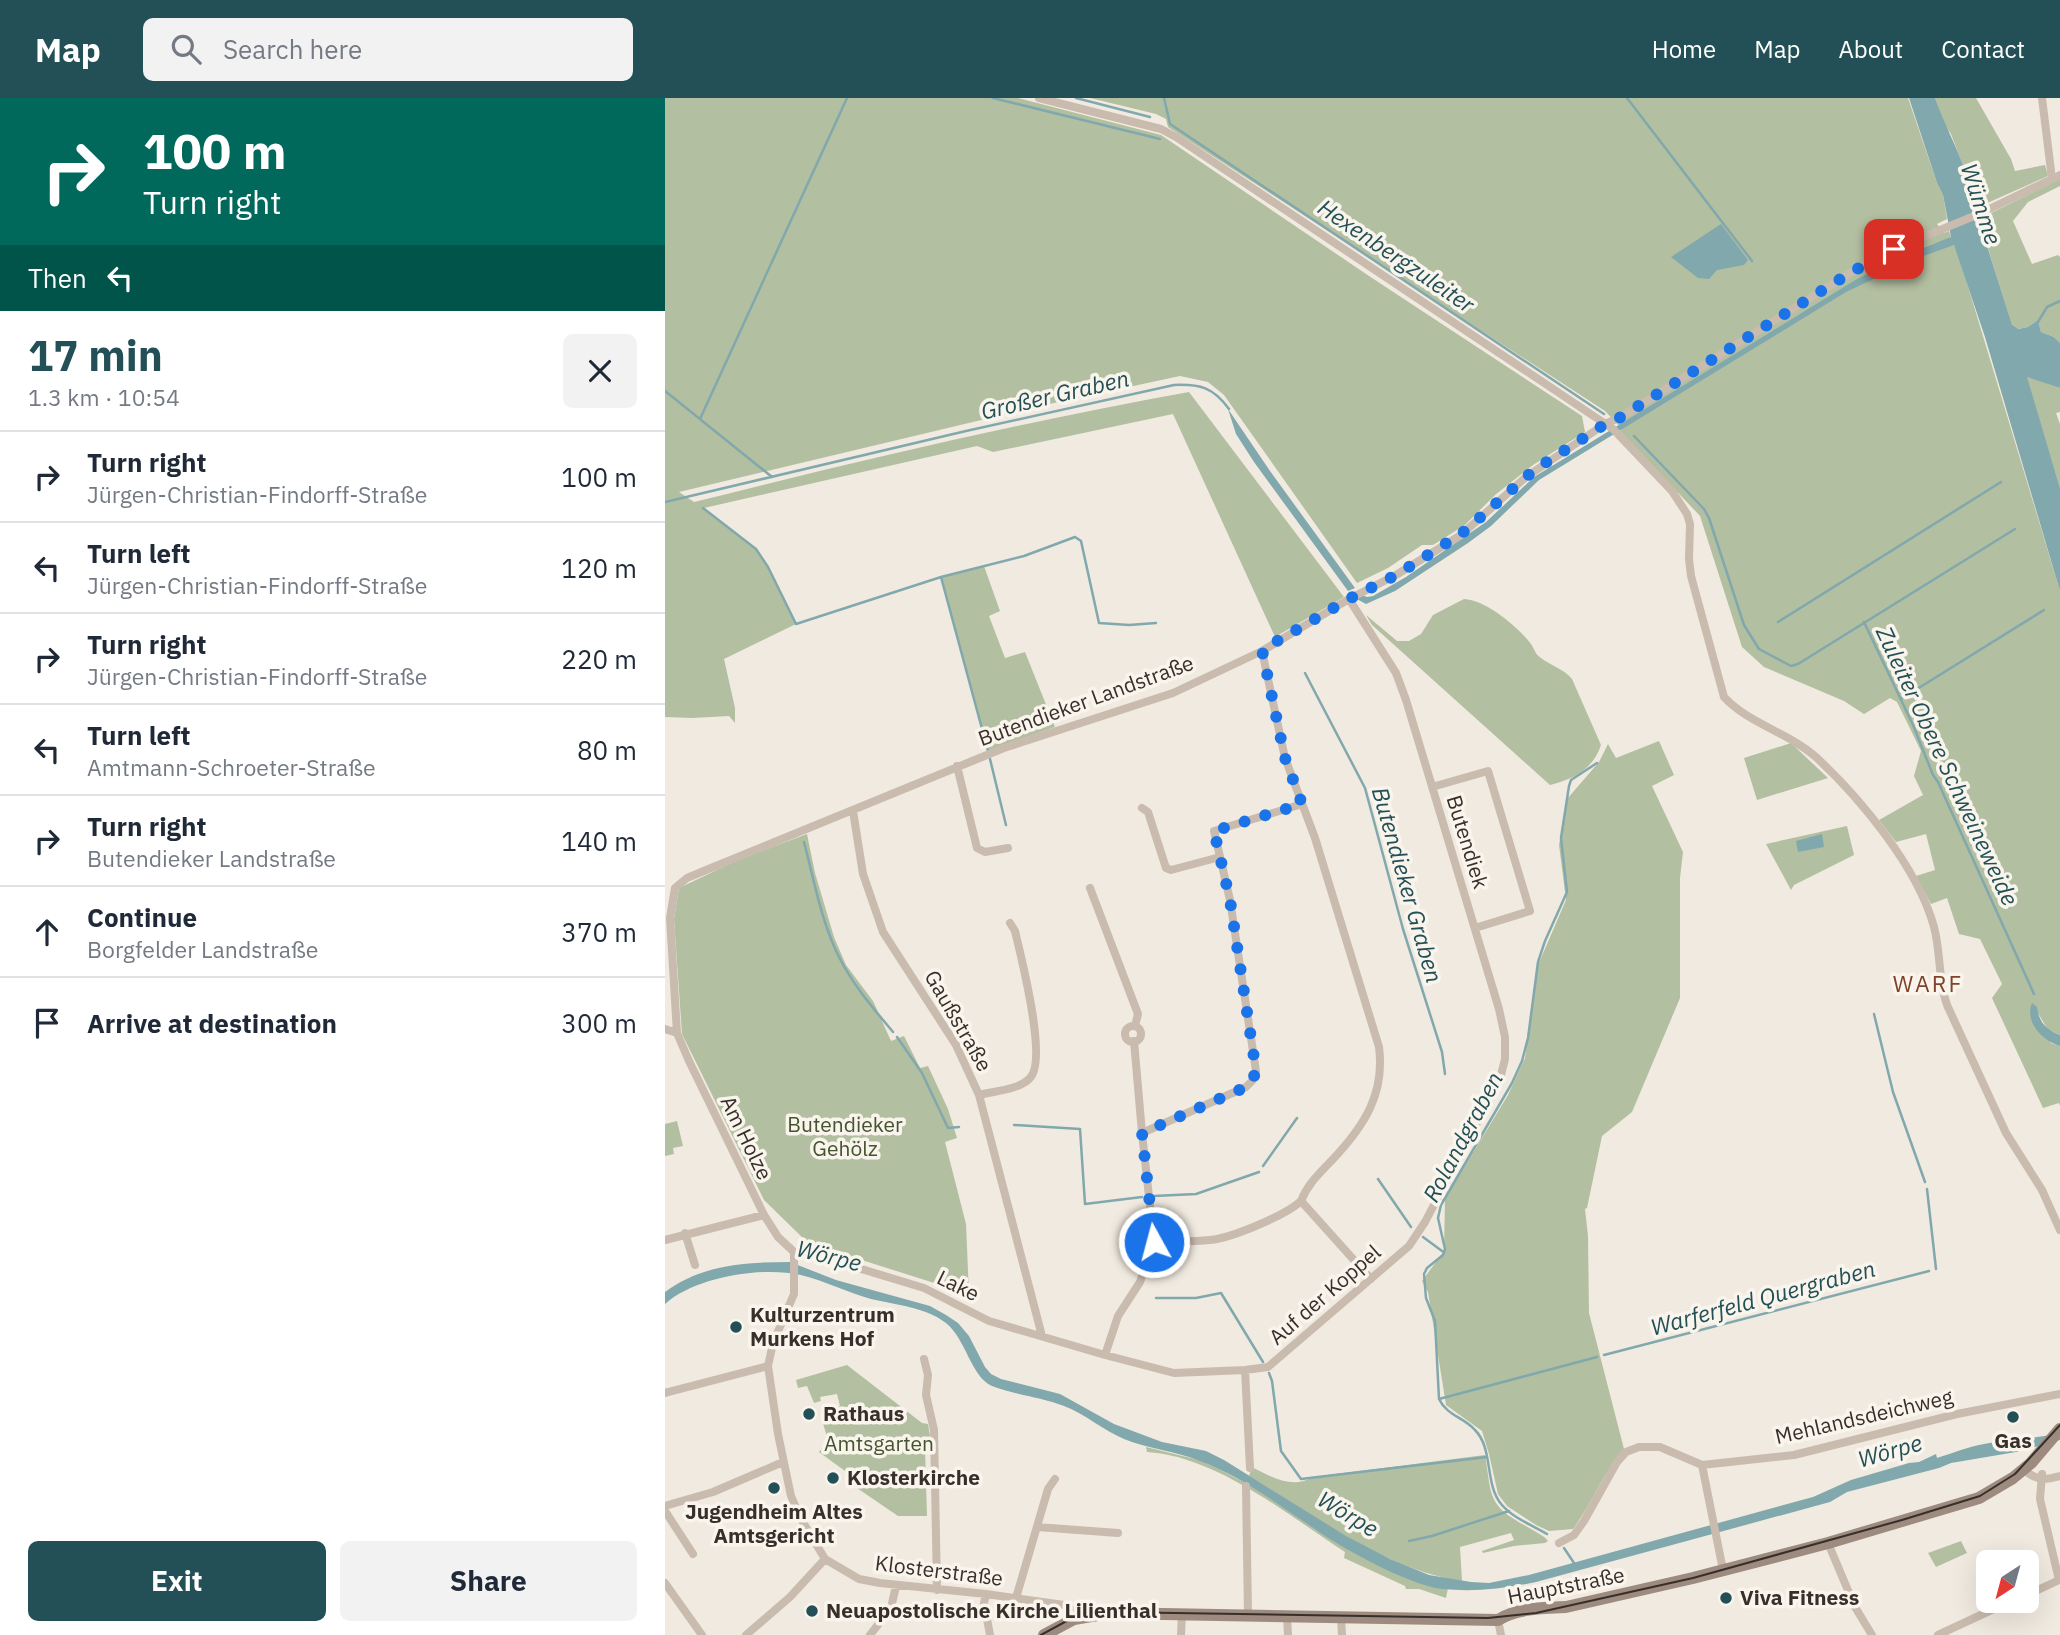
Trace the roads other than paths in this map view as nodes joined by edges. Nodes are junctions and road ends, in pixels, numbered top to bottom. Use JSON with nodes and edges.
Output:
{"nodes":[{"id":1,"x":1039,"y":98,"type":"edge"},
{"id":2,"x":2042,"y":98,"type":"edge"},
{"id":3,"x":2056,"y":177,"type":"edge"},
{"id":4,"x":1612,"y":429,"type":"junction"},
{"id":5,"x":1349,"y":599,"type":"junction"},
{"id":6,"x":1262,"y":650,"type":"junction"},
{"id":7,"x":957,"y":766,"type":"junction"},
{"id":8,"x":1432,"y":787,"type":"junction"},
{"id":9,"x":1302,"y":804,"type":"junction"},
{"id":10,"x":1142,"y":808,"type":"dead end"},
{"id":11,"x":853,"y":811,"type":"junction"},
{"id":12,"x":1008,"y":848,"type":"dead end"},
{"id":13,"x":1220,"y":857,"type":"junction"},
{"id":14,"x":1090,"y":888,"type":"dead end"},
{"id":15,"x":1010,"y":923,"type":"dead end"},
{"id":16,"x":1475,"y":928,"type":"junction"},
{"id":17,"x":665,"y":1029,"type":"edge"},
{"id":18,"x":677,"y":1033,"type":"junction"},
{"id":19,"x":979,"y":1095,"type":"junction"},
{"id":20,"x":1487,"y":1107,"type":"joint"},
{"id":21,"x":1142,"y":1133,"type":"junction"},
{"id":22,"x":1301,"y":1201,"type":"junction"},
{"id":23,"x":764,"y":1215,"type":"junction"},
{"id":24,"x":2060,"y":1230,"type":"edge"},
{"id":25,"x":685,"y":1233,"type":"junction"},
{"id":26,"x":665,"y":1240,"type":"edge"},
{"id":27,"x":1154,"y":1242,"type":"junction"},
{"id":28,"x":795,"y":1256,"type":"junction"},
{"id":29,"x":695,"y":1265,"type":"dead end"},
{"id":30,"x":1371,"y":1279,"type":"junction"},
{"id":31,"x":1042,"y":1336,"type":"junction"},
{"id":32,"x":1105,"y":1356,"type":"junction"},
{"id":33,"x":924,"y":1359,"type":"dead end"},
{"id":34,"x":768,"y":1366,"type":"junction"},
{"id":35,"x":1245,"y":1370,"type":"junction"},
{"id":36,"x":665,"y":1393,"type":"edge"},
{"id":37,"x":2060,"y":1394,"type":"edge"},
{"id":38,"x":2058,"y":1431,"type":"edge"},
{"id":39,"x":783,"y":1462,"type":"junction"},
{"id":40,"x":1702,"y":1465,"type":"junction"},
{"id":41,"x":2027,"y":1466,"type":"junction"},
{"id":42,"x":1250,"y":1468,"type":"dead end"},
{"id":43,"x":2060,"y":1476,"type":"edge"},
{"id":44,"x":2044,"y":1478,"type":"junction"},
{"id":45,"x":1055,"y":1479,"type":"dead end"},
{"id":46,"x":1247,"y":1486,"type":"dead end"},
{"id":47,"x":665,"y":1508,"type":"edge"},
{"id":48,"x":1037,"y":1527,"type":"junction"},
{"id":49,"x":1118,"y":1533,"type":"dead end"},
{"id":50,"x":1559,"y":1543,"type":"dead end"},
{"id":51,"x":1828,"y":1543,"type":"junction"},
{"id":52,"x":693,"y":1554,"type":"dead end"},
{"id":53,"x":825,"y":1559,"type":"junction"},
{"id":54,"x":1723,"y":1570,"type":"junction"},
{"id":55,"x":2060,"y":1580,"type":"edge"},
{"id":56,"x":665,"y":1583,"type":"edge"},
{"id":57,"x":896,"y":1586,"type":"junction"},
{"id":58,"x":937,"y":1590,"type":"junction"},
{"id":59,"x":2039,"y":1590,"type":"edge"},
{"id":60,"x":986,"y":1594,"type":"junction"},
{"id":61,"x":1016,"y":1598,"type":"junction"},
{"id":62,"x":1182,"y":1614,"type":"junction"},
{"id":63,"x":1983,"y":1614,"type":"edge"},
{"id":64,"x":1248,"y":1615,"type":"junction"},
{"id":65,"x":1287,"y":1616,"type":"junction"},
{"id":66,"x":1341,"y":1617,"type":"junction"},
{"id":67,"x":1075,"y":1619,"type":"junction"},
{"id":68,"x":1498,"y":1620,"type":"junction"},
{"id":69,"x":702,"y":1635,"type":"edge"},
{"id":70,"x":746,"y":1635,"type":"edge"},
{"id":71,"x":870,"y":1635,"type":"edge"},
{"id":72,"x":991,"y":1635,"type":"edge"},
{"id":73,"x":1044,"y":1635,"type":"edge"},
{"id":74,"x":1181,"y":1635,"type":"edge"},
{"id":75,"x":1288,"y":1635,"type":"edge"},
{"id":76,"x":1342,"y":1635,"type":"edge"},
{"id":77,"x":1501,"y":1635,"type":"edge"},
{"id":78,"x":1872,"y":1635,"type":"edge"},
{"id":79,"x":1938,"y":1635,"type":"edge"}],
"edges":[{"from":1,"to":4,"type":"street"},
{"from":2,"to":3,"type":"street"},
{"from":3,"to":4,"type":"street","name":"Butendieker Landstraße"},
{"from":4,"to":5,"type":"street","name":"Butendieker Landstraße"},
{"from":4,"to":24,"type":"street"},
{"from":5,"to":6,"type":"street","name":"Butendieker Landstraße"},
{"from":5,"to":8,"type":"street","name":"Butendiek"},
{"from":6,"to":7,"type":"street","name":"Butendieker Landstraße"},
{"from":6,"to":9,"type":"street"},
{"from":7,"to":11,"type":"street","name":"Butendieker Landstraße"},
{"from":7,"to":12,"type":"street"},
{"from":8,"to":16,"type":"street","name":"Butendiek"},
{"from":8,"to":16,"type":"street"},
{"from":9,"to":13,"type":"street"},
{"from":9,"to":22,"type":"street"},
{"from":10,"to":13,"type":"street"},
{"from":11,"to":18,"type":"street","name":"Butendieker Landstraße"},
{"from":11,"to":19,"type":"street","name":"Gaußstraße"},
{"from":13,"to":21,"type":"street"},
{"from":14,"to":21,"type":"street"},
{"from":15,"to":19,"type":"street"},
{"from":16,"to":20,"type":"street","name":"Butendiek"},
{"from":17,"to":18,"type":"street"},
{"from":18,"to":23,"type":"street","name":"Am Holze"},
{"from":19,"to":31,"type":"street","name":"Gaußstraße"},
{"from":20,"to":30,"type":"street","name":"Auf der Koppel"},
{"from":21,"to":27,"type":"street"},
{"from":22,"to":27,"type":"street"},
{"from":22,"to":30,"type":"street"},
{"from":23,"to":25,"type":"street"},
{"from":23,"to":28,"type":"street","name":"Am Holze"},
{"from":25,"to":26,"type":"street"},
{"from":25,"to":29,"type":"street"},
{"from":27,"to":32,"type":"street"},
{"from":28,"to":31,"type":"street","name":"Lake"},
{"from":28,"to":34,"type":"street","name":"Klosterstraße"},
{"from":30,"to":35,"type":"street","name":"Auf der Koppel"},
{"from":31,"to":32,"type":"street","name":"Lake"},
{"from":32,"to":35,"type":"street","name":"Auf der Koppel"},
{"from":33,"to":58,"type":"street"},
{"from":34,"to":36,"type":"street"},
{"from":34,"to":39,"type":"street","name":"Klosterstraße"},
{"from":35,"to":42,"type":"street"},
{"from":37,"to":40,"type":"street","name":"Mehlandsdeichweg"},
{"from":38,"to":41,"type":"street","name":"Hauptstraße"},
{"from":39,"to":47,"type":"street"},
{"from":39,"to":53,"type":"street","name":"Klosterstraße"},
{"from":40,"to":50,"type":"street","name":"Mehlandsdeichweg"},
{"from":40,"to":54,"type":"street"},
{"from":41,"to":44,"type":"street"},
{"from":41,"to":51,"type":"street","name":"Hauptstraße"},
{"from":43,"to":44,"type":"street"},
{"from":44,"to":55,"type":"street"},
{"from":45,"to":48,"type":"street"},
{"from":46,"to":64,"type":"street"},
{"from":47,"to":52,"type":"street"},
{"from":48,"to":49,"type":"street"},
{"from":48,"to":61,"type":"street"},
{"from":51,"to":54,"type":"street","name":"Hauptstraße"},
{"from":51,"to":78,"type":"street"},
{"from":53,"to":57,"type":"street","name":"Klosterstraße"},
{"from":53,"to":70,"type":"street"},
{"from":54,"to":68,"type":"street","name":"Hauptstraße"},
{"from":55,"to":59,"type":"street"},
{"from":56,"to":69,"type":"street"},
{"from":57,"to":58,"type":"street","name":"Klosterstraße"},
{"from":57,"to":71,"type":"street"},
{"from":58,"to":60,"type":"street","name":"Klosterstraße"},
{"from":60,"to":61,"type":"street","name":"Klosterstraße"},
{"from":60,"to":72,"type":"street"},
{"from":61,"to":67,"type":"street","name":"Klosterstraße"},
{"from":62,"to":64,"type":"street","name":"Hauptstraße"},
{"from":62,"to":67,"type":"street","name":"Hauptstraße"},
{"from":62,"to":74,"type":"street"},
{"from":63,"to":79,"type":"street"},
{"from":64,"to":65,"type":"street","name":"Hauptstraße"},
{"from":65,"to":66,"type":"street","name":"Hauptstraße"},
{"from":65,"to":75,"type":"street"},
{"from":66,"to":68,"type":"street","name":"Hauptstraße"},
{"from":66,"to":76,"type":"street"},
{"from":67,"to":73,"type":"street","name":"Hauptstraße"},
{"from":68,"to":77,"type":"street"}]}
